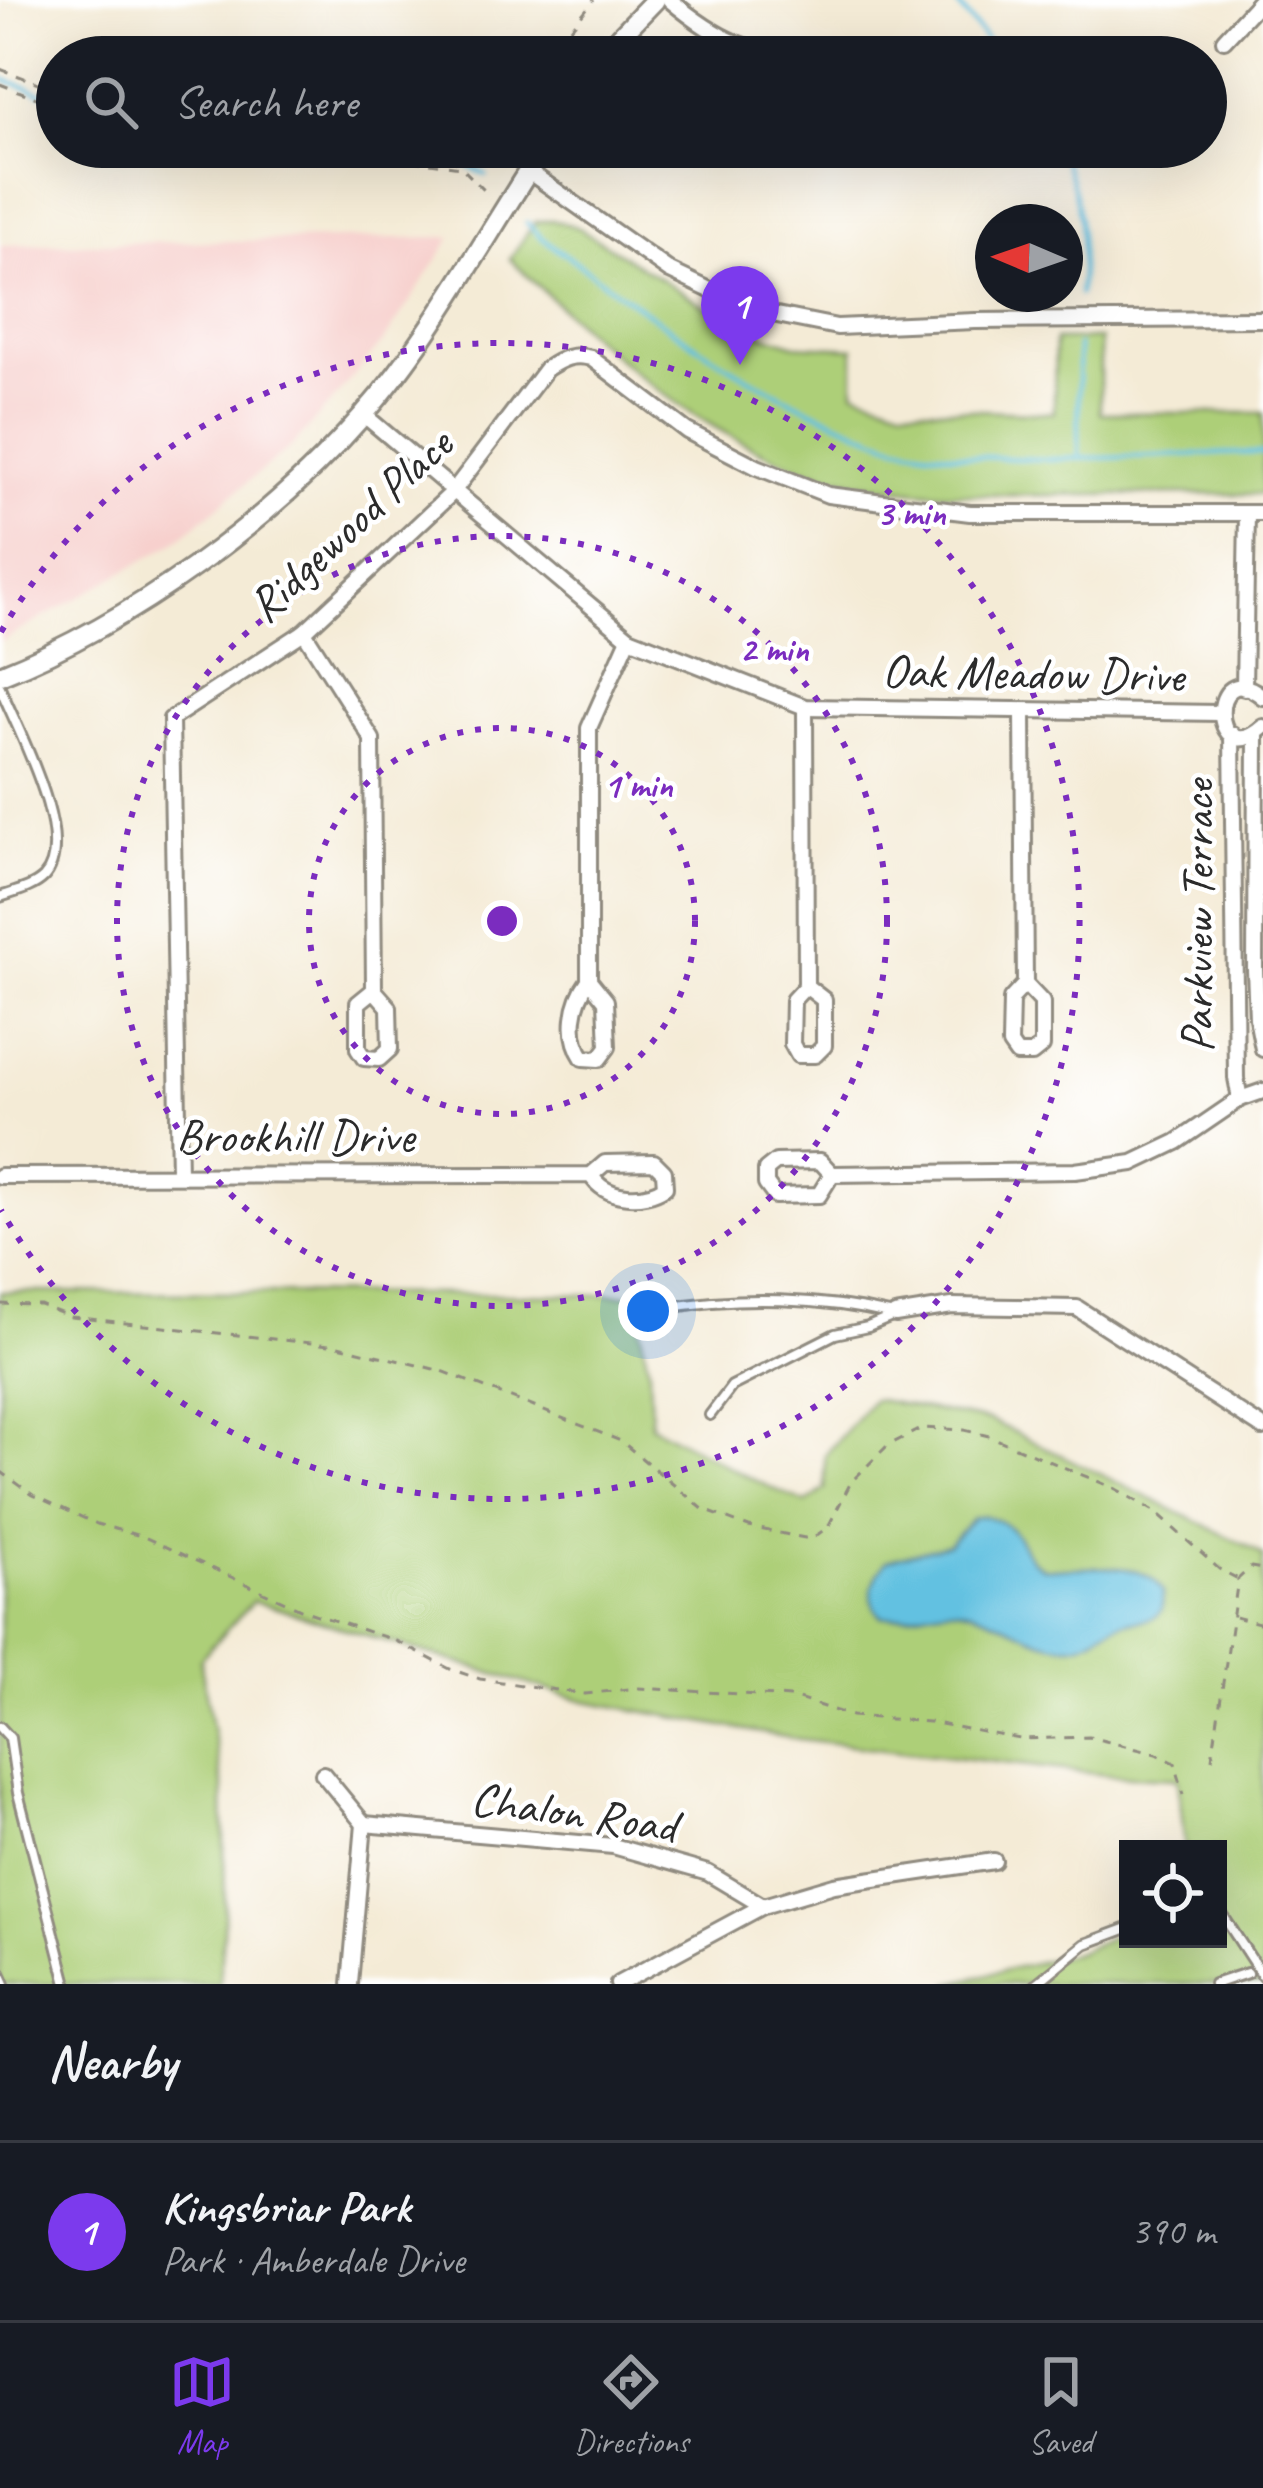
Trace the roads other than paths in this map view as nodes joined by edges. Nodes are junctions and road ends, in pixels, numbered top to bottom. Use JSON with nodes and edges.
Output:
{"nodes":[{"id":1,"x":634,"y":0,"type":"edge"},
{"id":2,"x":655,"y":0,"type":"edge"},
{"id":3,"x":670,"y":0,"type":"edge"},
{"id":4,"x":1261,"y":0,"type":"edge"},
{"id":5,"x":612,"y":36,"type":"edge"},
{"id":6,"x":619,"y":36,"type":"edge"},
{"id":7,"x":717,"y":36,"type":"edge"},
{"id":8,"x":1227,"y":37,"type":"edge"},
{"id":9,"x":531,"y":168,"type":"edge"},
{"id":10,"x":528,"y":172,"type":"junction"},
{"id":11,"x":1263,"y":320,"type":"edge"},
{"id":12,"x":364,"y":415,"type":"junction"},
{"id":13,"x":452,"y":493,"type":"junction"},
{"id":14,"x":1255,"y":513,"type":"edge"},
{"id":15,"x":304,"y":632,"type":"junction"},
{"id":16,"x":628,"y":638,"type":"junction"},
{"id":17,"x":0,"y":675,"type":"edge"},
{"id":18,"x":0,"y":687,"type":"edge"},
{"id":19,"x":1244,"y":688,"type":"junction"},
{"id":20,"x":1263,"y":698,"type":"edge"},
{"id":21,"x":805,"y":707,"type":"junction"},
{"id":22,"x":1023,"y":712,"type":"junction"},
{"id":23,"x":1219,"y":713,"type":"junction"},
{"id":24,"x":1259,"y":731,"type":"edge"},
{"id":25,"x":1232,"y":734,"type":"junction"},
{"id":26,"x":1234,"y":851,"type":"junction"},
{"id":27,"x":1256,"y":851,"type":"junction"},
{"id":28,"x":0,"y":897,"type":"edge"},
{"id":29,"x":1236,"y":970,"type":"junction"},
{"id":30,"x":1256,"y":970,"type":"junction"},
{"id":31,"x":589,"y":980,"type":"junction"},
{"id":32,"x":1025,"y":984,"type":"junction"},
{"id":33,"x":806,"y":986,"type":"junction"},
{"id":34,"x":374,"y":990,"type":"junction"},
{"id":35,"x":1263,"y":1049,"type":"edge"},
{"id":36,"x":1263,"y":1091,"type":"edge"},
{"id":37,"x":1240,"y":1099,"type":"junction"},
{"id":38,"x":179,"y":1174,"type":"junction"},
{"id":39,"x":832,"y":1174,"type":"junction"},
{"id":40,"x":591,"y":1175,"type":"junction"},
{"id":41,"x":0,"y":1176,"type":"edge"},
{"id":42,"x":667,"y":1308,"type":"dead end"},
{"id":43,"x":896,"y":1316,"type":"junction"},
{"id":44,"x":710,"y":1415,"type":"dead end"},
{"id":45,"x":1263,"y":1428,"type":"edge"},
{"id":46,"x":0,"y":1727,"type":"edge"},
{"id":47,"x":323,"y":1774,"type":"dead end"},
{"id":48,"x":364,"y":1824,"type":"junction"},
{"id":49,"x":994,"y":1861,"type":"dead end"},
{"id":50,"x":763,"y":1906,"type":"junction"},
{"id":51,"x":1227,"y":1922,"type":"edge"},
{"id":52,"x":1119,"y":1931,"type":"edge"},
{"id":53,"x":0,"y":1973,"type":"edge"},
{"id":54,"x":1247,"y":1973,"type":"dead end"},
{"id":55,"x":1263,"y":1977,"type":"edge"},
{"id":56,"x":5,"y":1984,"type":"edge"},
{"id":57,"x":68,"y":1984,"type":"edge"},
{"id":58,"x":350,"y":1984,"type":"edge"},
{"id":59,"x":618,"y":1984,"type":"edge"},
{"id":60,"x":1036,"y":1984,"type":"edge"},
{"id":61,"x":1214,"y":1984,"type":"edge"}],
"edges":[{"from":1,"to":5,"type":"main road"},
{"from":2,"to":6,"type":"main road"},
{"from":3,"to":7,"type":"street"},
{"from":4,"to":8,"type":"street"},
{"from":9,"to":10,"type":"main road"},
{"from":10,"to":11,"type":"street"},
{"from":10,"to":12,"type":"main road"},
{"from":12,"to":13,"type":"street","name":"Oak Meadow Drive"},
{"from":12,"to":17,"type":"main road"},
{"from":13,"to":14,"type":"street","name":"Ridgewood Place"},
{"from":13,"to":15,"type":"street","name":"Ridgewood Place"},
{"from":13,"to":16,"type":"street","name":"Oak Meadow Drive"},
{"from":14,"to":19,"type":"street"},
{"from":15,"to":34,"type":"street"},
{"from":15,"to":38,"type":"street","name":"Ridgewood Place"},
{"from":16,"to":21,"type":"street","name":"Oak Meadow Drive"},
{"from":16,"to":31,"type":"street"},
{"from":18,"to":28,"type":"lane"},
{"from":19,"to":20,"type":"street"},
{"from":19,"to":23,"type":"street"},
{"from":21,"to":22,"type":"street","name":"Oak Meadow Drive"},
{"from":21,"to":33,"type":"street"},
{"from":22,"to":23,"type":"street","name":"Oak Meadow Drive"},
{"from":22,"to":32,"type":"street"},
{"from":23,"to":25,"type":"street"},
{"from":24,"to":25,"type":"street"},
{"from":24,"to":27,"type":"street","name":"Parkview Terrace"},
{"from":25,"to":26,"type":"street","name":"Parkview Terrace"},
{"from":26,"to":27,"type":"street"},
{"from":26,"to":29,"type":"street","name":"Parkview Terrace"},
{"from":27,"to":30,"type":"street","name":"Parkview Terrace"},
{"from":29,"to":30,"type":"street"},
{"from":29,"to":37,"type":"street","name":"Parkview Terrace"},
{"from":30,"to":35,"type":"street","name":"Parkview Terrace"},
{"from":31,"to":31,"type":"street"},
{"from":32,"to":32,"type":"street"},
{"from":33,"to":33,"type":"street"},
{"from":34,"to":34,"type":"street"},
{"from":36,"to":37,"type":"street"},
{"from":37,"to":39,"type":"street"},
{"from":38,"to":40,"type":"street","name":"Brookhill Drive"},
{"from":38,"to":41,"type":"street","name":"Brookhill Drive"},
{"from":39,"to":39,"type":"street"},
{"from":40,"to":40,"type":"street","name":"Brookhill Drive"},
{"from":42,"to":43,"type":"lane"},
{"from":43,"to":44,"type":"lane"},
{"from":43,"to":45,"type":"street"},
{"from":46,"to":57,"type":"lane"},
{"from":47,"to":48,"type":"street"},
{"from":48,"to":50,"type":"street","name":"Chalon Road"},
{"from":48,"to":58,"type":"street"},
{"from":49,"to":50,"type":"street"},
{"from":50,"to":59,"type":"street"},
{"from":51,"to":55,"type":"lane"},
{"from":52,"to":60,"type":"lane"},
{"from":53,"to":56,"type":"lane"},
{"from":54,"to":61,"type":"lane"}]}
